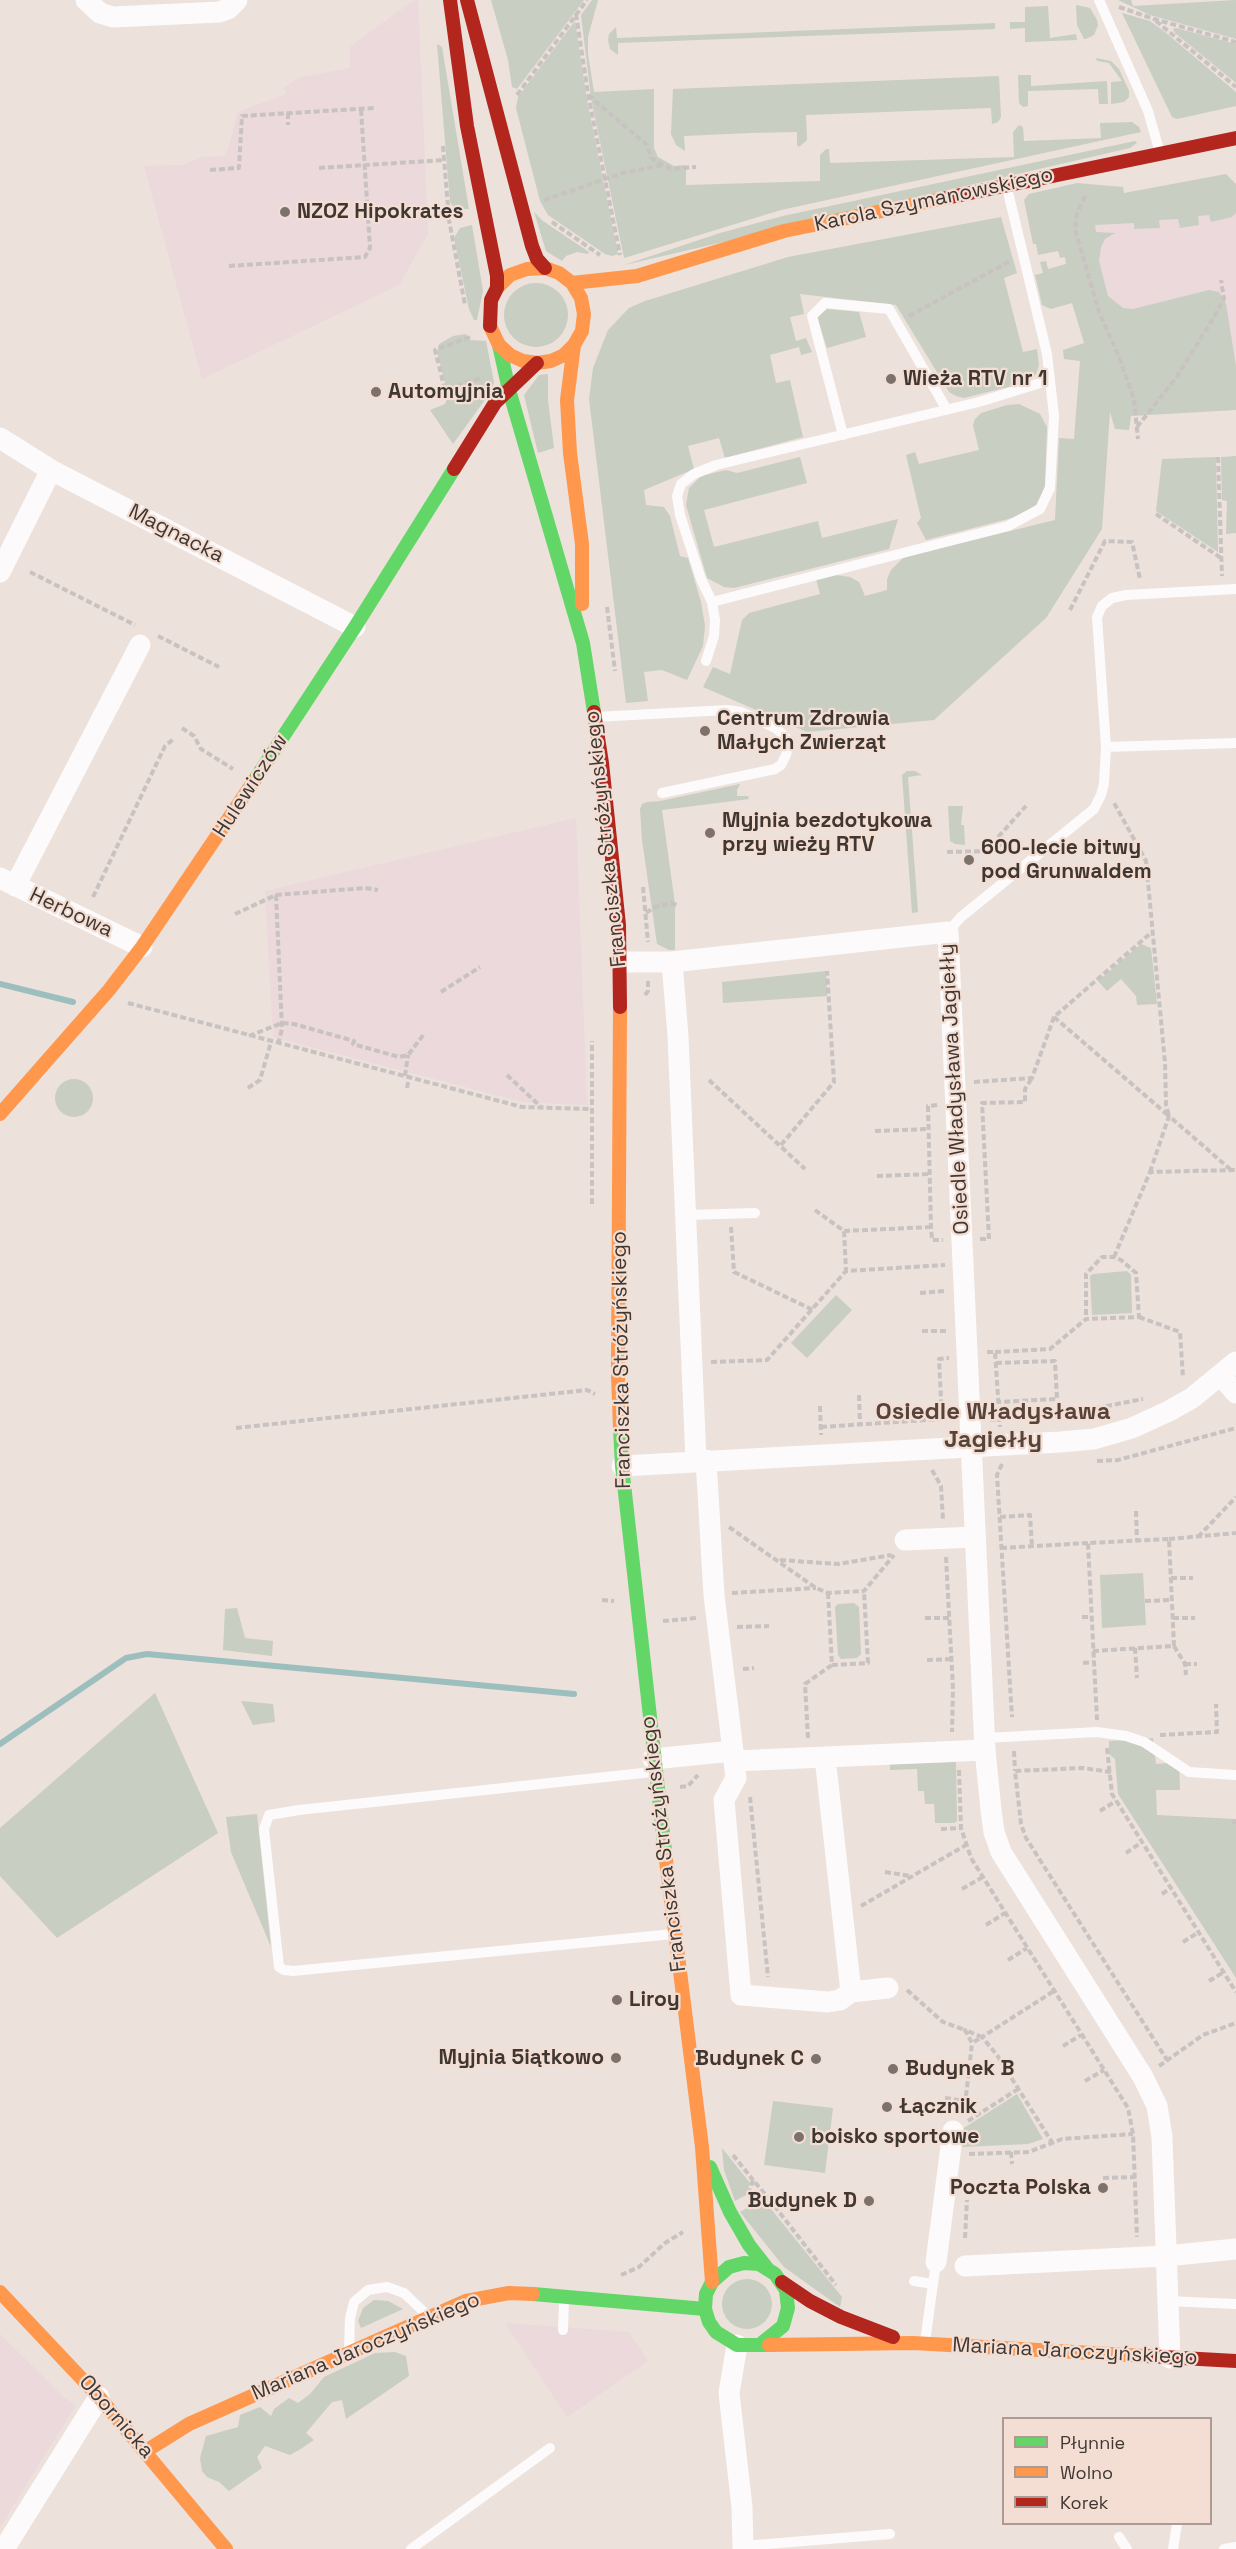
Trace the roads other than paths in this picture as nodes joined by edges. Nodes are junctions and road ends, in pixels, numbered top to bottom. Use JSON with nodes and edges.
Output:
{"nodes":[{"id":1,"x":86,"y":0,"type":"edge"},
{"id":2,"x":237,"y":0,"type":"edge"},
{"id":3,"x":450,"y":0,"type":"edge"},
{"id":4,"x":467,"y":0,"type":"edge"},
{"id":5,"x":1099,"y":0,"type":"edge"},
{"id":6,"x":1236,"y":138,"type":"edge"},
{"id":7,"x":1160,"y":154,"type":"junction"},
{"id":8,"x":1006,"y":184,"type":"junction"},
{"id":9,"x":545,"y":268,"type":"junction"},
{"id":10,"x":637,"y":276,"type":"junction"},
{"id":11,"x":572,"y":283,"type":"junction"},
{"id":12,"x":497,"y":288,"type":"junction"},
{"id":13,"x":617,"y":294,"type":"dead end"},
{"id":14,"x":600,"y":309,"type":"dead end"},
{"id":15,"x":582,"y":331,"type":"junction"},
{"id":16,"x":499,"y":345,"type":"junction"},
{"id":17,"x":574,"y":345,"type":"junction"},
{"id":18,"x":537,"y":363,"type":"junction"},
{"id":19,"x":1050,"y":380,"type":"junction"},
{"id":20,"x":509,"y":390,"type":"junction"},
{"id":21,"x":948,"y":410,"type":"junction"},
{"id":22,"x":843,"y":435,"type":"junction"},
{"id":23,"x":490,"y":436,"type":"dead end"},
{"id":24,"x":0,"y":438,"type":"edge"},
{"id":25,"x":474,"y":439,"type":"junction"},
{"id":26,"x":514,"y":446,"type":"dead end"},
{"id":27,"x":531,"y":465,"type":"junction"},
{"id":28,"x":51,"y":470,"type":"junction"},
{"id":29,"x":0,"y":572,"type":"edge"},
{"id":30,"x":1236,"y":589,"type":"edge"},
{"id":31,"x":711,"y":602,"type":"junction"},
{"id":32,"x":355,"y":627,"type":"junction"},
{"id":33,"x":147,"y":637,"type":"road end"},
{"id":34,"x":583,"y":643,"type":"junction"},
{"id":35,"x":706,"y":661,"type":"dead end"},
{"id":36,"x":595,"y":717,"type":"junction"},
{"id":37,"x":1236,"y":742,"type":"edge"},
{"id":38,"x":1106,"y":747,"type":"junction"},
{"id":39,"x":662,"y":793,"type":"dead end"},
{"id":40,"x":7,"y":882,"type":"edge"},
{"id":41,"x":948,"y":932,"type":"junction"},
{"id":42,"x":142,"y":947,"type":"junction"},
{"id":43,"x":620,"y":962,"type":"junction"},
{"id":44,"x":672,"y":962,"type":"junction"},
{"id":45,"x":0,"y":1114,"type":"edge"},
{"id":46,"x":755,"y":1213,"type":"dead end"},
{"id":47,"x":686,"y":1215,"type":"junction"},
{"id":48,"x":1228,"y":1369,"type":"edge"},
{"id":49,"x":1236,"y":1393,"type":"edge"},
{"id":50,"x":971,"y":1447,"type":"junction"},
{"id":51,"x":701,"y":1461,"type":"junction"},
{"id":52,"x":622,"y":1466,"type":"junction"},
{"id":53,"x":976,"y":1543,"type":"junction"},
{"id":54,"x":902,"y":1549,"type":"road end"},
{"id":55,"x":985,"y":1744,"type":"junction"},
{"id":56,"x":822,"y":1749,"type":"junction"},
{"id":57,"x":734,"y":1756,"type":"junction"},
{"id":58,"x":654,"y":1765,"type":"junction"},
{"id":59,"x":1236,"y":1775,"type":"edge"},
{"id":60,"x":675,"y":1933,"type":"junction"},
{"id":61,"x":888,"y":1988,"type":"road end"},
{"id":62,"x":851,"y":1992,"type":"junction"},
{"id":63,"x":953,"y":2131,"type":"dead end"},
{"id":64,"x":702,"y":2147,"type":"junction"},
{"id":65,"x":1236,"y":2249,"type":"edge"},
{"id":66,"x":1166,"y":2256,"type":"junction"},
{"id":67,"x":936,"y":2262,"type":"joint"},
{"id":68,"x":965,"y":2266,"type":"dead end"},
{"id":69,"x":766,"y":2268,"type":"junction"},
{"id":70,"x":914,"y":2281,"type":"dead end"},
{"id":71,"x":712,"y":2282,"type":"junction"},
{"id":72,"x":782,"y":2282,"type":"junction"},
{"id":73,"x":933,"y":2284,"type":"junction"},
{"id":74,"x":0,"y":2292,"type":"edge"},
{"id":75,"x":564,"y":2295,"type":"junction"},
{"id":76,"x":1168,"y":2301,"type":"junction"},
{"id":77,"x":1236,"y":2304,"type":"edge"},
{"id":78,"x":705,"y":2309,"type":"junction"},
{"id":79,"x":429,"y":2316,"type":"junction"},
{"id":80,"x":563,"y":2330,"type":"dead end"},
{"id":81,"x":762,"y":2343,"type":"junction"},
{"id":82,"x":919,"y":2344,"type":"junction"},
{"id":83,"x":737,"y":2345,"type":"junction"},
{"id":84,"x":349,"y":2352,"type":"junction"},
{"id":85,"x":1170,"y":2358,"type":"junction"},
{"id":86,"x":1236,"y":2361,"type":"edge"},
{"id":87,"x":99,"y":2397,"type":"junction"},
{"id":88,"x":550,"y":2448,"type":"dead end"},
{"id":89,"x":146,"y":2451,"type":"junction"},
{"id":90,"x":1177,"y":2525,"type":"edge"},
{"id":91,"x":890,"y":2534,"type":"dead end"},
{"id":92,"x":1119,"y":2537,"type":"dead end"},
{"id":93,"x":743,"y":2547,"type":"edge"},
{"id":94,"x":1236,"y":2547,"type":"edge"},
{"id":95,"x":4,"y":2549,"type":"edge"},
{"id":96,"x":226,"y":2549,"type":"edge"},
{"id":97,"x":411,"y":2549,"type":"edge"},
{"id":98,"x":1127,"y":2549,"type":"edge"},
{"id":99,"x":1173,"y":2549,"type":"edge"},
{"id":100,"x":1224,"y":2549,"type":"edge"}],
"edges":[{"from":1,"to":2,"type":"street"},
{"from":3,"to":12,"type":"street"},
{"from":4,"to":9,"type":"street"},
{"from":5,"to":7,"type":"lane"},
{"from":6,"to":7,"type":"street","name":"Karola Szymanowskiego"},
{"from":7,"to":8,"type":"street","name":"Karola Szymanowskiego"},
{"from":8,"to":10,"type":"street","name":"Karola Szymanowskiego"},
{"from":8,"to":19,"type":"lane"},
{"from":9,"to":11,"type":"street"},
{"from":9,"to":12,"type":"street"},
{"from":10,"to":11,"type":"street","name":"Karola Szymanowskiego"},
{"from":10,"to":13,"type":"street","name":"Karola Szymanowskiego"},
{"from":11,"to":15,"type":"street"},
{"from":12,"to":16,"type":"street"},
{"from":14,"to":15,"type":"street"},
{"from":15,"to":17,"type":"street"},
{"from":16,"to":18,"type":"street"},
{"from":16,"to":20,"type":"street","name":"Franciszka Stróżyńskiego"},
{"from":17,"to":18,"type":"street"},
{"from":17,"to":34,"type":"street","name":"Franciszka Stróżyńskiego"},
{"from":18,"to":20,"type":"street","name":"Hulewiczów"},
{"from":19,"to":21,"type":"lane"},
{"from":19,"to":31,"type":"lane"},
{"from":20,"to":25,"type":"street","name":"Hulewiczów"},
{"from":20,"to":27,"type":"street","name":"Franciszka Stróżyńskiego"},
{"from":21,"to":22,"type":"lane"},
{"from":21,"to":22,"type":"lane"},
{"from":22,"to":31,"type":"lane"},
{"from":23,"to":25,"type":"street"},
{"from":24,"to":28,"type":"street","name":"Magnacka"},
{"from":25,"to":32,"type":"street","name":"Hulewiczów"},
{"from":26,"to":27,"type":"street"},
{"from":27,"to":34,"type":"street","name":"Franciszka Stróżyńskiego"},
{"from":28,"to":29,"type":"street"},
{"from":28,"to":32,"type":"street","name":"Magnacka"},
{"from":30,"to":38,"type":"lane"},
{"from":31,"to":35,"type":"lane"},
{"from":32,"to":42,"type":"street","name":"Hulewiczów"},
{"from":33,"to":40,"type":"street"},
{"from":34,"to":36,"type":"street","name":"Franciszka Stróżyńskiego"},
{"from":36,"to":39,"type":"lane"},
{"from":36,"to":43,"type":"street","name":"Franciszka Stróżyńskiego"},
{"from":37,"to":38,"type":"lane"},
{"from":38,"to":41,"type":"lane"},
{"from":40,"to":42,"type":"street","name":"Herbowa"},
{"from":41,"to":44,"type":"street","name":"Osiedle Władysława Jagiełły"},
{"from":41,"to":50,"type":"street","name":"Osiedle Władysława Jagiełły"},
{"from":42,"to":45,"type":"street","name":"Hulewiczów"},
{"from":43,"to":44,"type":"street","name":"Osiedle Władysława Jagiełły"},
{"from":43,"to":52,"type":"street","name":"Franciszka Stróżyńskiego"},
{"from":44,"to":47,"type":"street"},
{"from":46,"to":47,"type":"lane"},
{"from":47,"to":51,"type":"street"},
{"from":48,"to":49,"type":"street"},
{"from":48,"to":50,"type":"street"},
{"from":50,"to":51,"type":"street"},
{"from":50,"to":53,"type":"street","name":"Osiedle Władysława Jagiełły"},
{"from":51,"to":52,"type":"street"},
{"from":51,"to":57,"type":"street"},
{"from":52,"to":58,"type":"street","name":"Franciszka Stróżyńskiego"},
{"from":53,"to":54,"type":"street"},
{"from":53,"to":55,"type":"street","name":"Osiedle Władysława Jagiełły"},
{"from":55,"to":56,"type":"street"},
{"from":55,"to":59,"type":"lane"},
{"from":55,"to":66,"type":"street","name":"Osiedle Władysława Jagiełły"},
{"from":56,"to":57,"type":"street"},
{"from":56,"to":62,"type":"street"},
{"from":57,"to":58,"type":"street"},
{"from":57,"to":62,"type":"street"},
{"from":58,"to":60,"type":"street","name":"Franciszka Stróżyńskiego"},
{"from":58,"to":60,"type":"lane"},
{"from":60,"to":64,"type":"street","name":"Franciszka Stróżyńskiego"},
{"from":61,"to":62,"type":"street"},
{"from":63,"to":67,"type":"street"},
{"from":64,"to":69,"type":"street","name":"Franciszka Stróżyńskiego"},
{"from":64,"to":71,"type":"street","name":"Franciszka Stróżyńskiego"},
{"from":65,"to":66,"type":"street"},
{"from":66,"to":68,"type":"street"},
{"from":66,"to":76,"type":"street","name":"Osiedle Władysława Jagiełły"},
{"from":67,"to":73,"type":"lane"},
{"from":69,"to":71,"type":"street"},
{"from":69,"to":72,"type":"street"},
{"from":70,"to":73,"type":"lane"},
{"from":71,"to":78,"type":"street"},
{"from":72,"to":81,"type":"street"},
{"from":72,"to":82,"type":"street","name":"Mariana Jaroczyńskiego"},
{"from":73,"to":82,"type":"lane"},
{"from":74,"to":87,"type":"street","name":"Obornicka"},
{"from":75,"to":78,"type":"street","name":"Mariana Jaroczyńskiego"},
{"from":75,"to":79,"type":"street","name":"Mariana Jaroczyńskiego"},
{"from":75,"to":80,"type":"lane"},
{"from":76,"to":77,"type":"lane"},
{"from":76,"to":85,"type":"street","name":"Osiedle Władysława Jagiełły"},
{"from":78,"to":83,"type":"street"},
{"from":79,"to":84,"type":"street","name":"Mariana Jaroczyńskiego"},
{"from":79,"to":84,"type":"lane"},
{"from":81,"to":82,"type":"street","name":"Mariana Jaroczyńskiego"},
{"from":81,"to":83,"type":"street"},
{"from":82,"to":85,"type":"street","name":"Mariana Jaroczyńskiego"},
{"from":83,"to":93,"type":"street"},
{"from":84,"to":89,"type":"street","name":"Mariana Jaroczyńskiego"},
{"from":85,"to":86,"type":"street","name":"Mariana Jaroczyńskiego"},
{"from":87,"to":89,"type":"street","name":"Obornicka"},
{"from":87,"to":95,"type":"street"},
{"from":88,"to":97,"type":"lane"},
{"from":89,"to":96,"type":"street","name":"Obornicka"},
{"from":90,"to":99,"type":"lane"},
{"from":91,"to":93,"type":"lane"},
{"from":92,"to":98,"type":"lane"},
{"from":94,"to":100,"type":"lane"}]}
